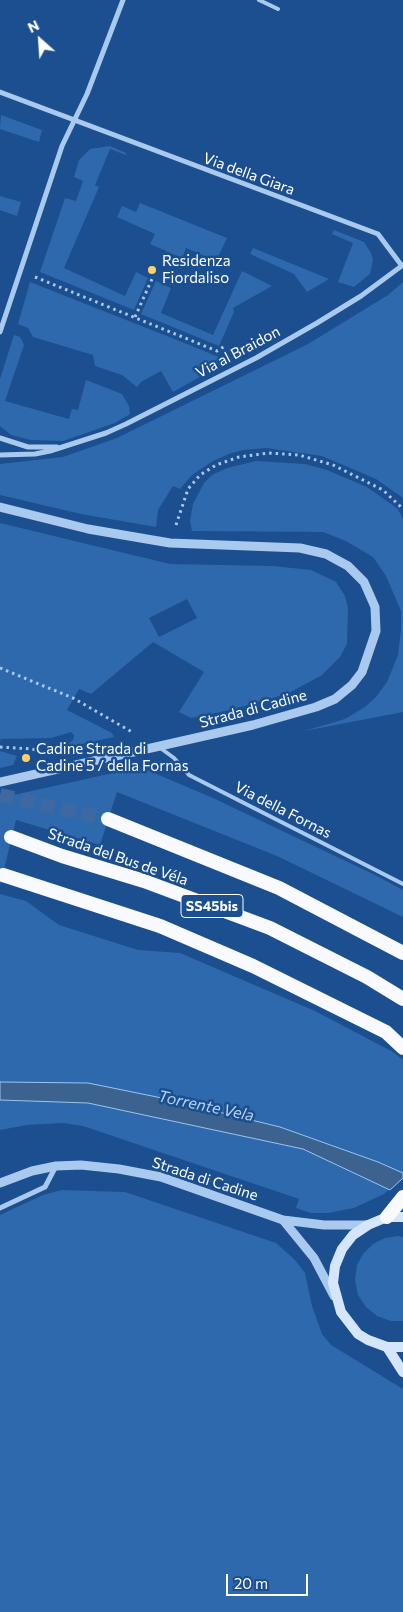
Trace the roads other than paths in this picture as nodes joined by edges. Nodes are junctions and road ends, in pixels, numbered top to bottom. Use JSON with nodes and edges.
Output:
{"nodes":[{"id":1,"x":123,"y":0,"type":"edge"},
{"id":2,"x":259,"y":0,"type":"edge"},
{"id":3,"x":278,"y":9,"type":"dead end"},
{"id":4,"x":0,"y":92,"type":"edge"},
{"id":5,"x":74,"y":120,"type":"junction"},
{"id":6,"x":402,"y":266,"type":"edge"},
{"id":7,"x":0,"y":332,"type":"edge"},
{"id":8,"x":0,"y":438,"type":"edge"},
{"id":9,"x":75,"y":444,"type":"junction"},
{"id":10,"x":0,"y":455,"type":"edge"},
{"id":11,"x":0,"y":508,"type":"edge"},
{"id":12,"x":159,"y":747,"type":"junction"},
{"id":13,"x":0,"y":782,"type":"edge"},
{"id":14,"x":108,"y":819,"type":"tunnel mouth"},
{"id":15,"x":12,"y":837,"type":"dead end"},
{"id":16,"x":3,"y":875,"type":"dead end"},
{"id":17,"x":403,"y":884,"type":"edge"},
{"id":18,"x":403,"y":952,"type":"edge"},
{"id":19,"x":403,"y":999,"type":"edge"},
{"id":20,"x":403,"y":1048,"type":"edge"},
{"id":21,"x":56,"y":1166,"type":"junction"},
{"id":22,"x":0,"y":1183,"type":"edge"},
{"id":23,"x":403,"y":1197,"type":"edge"},
{"id":24,"x":0,"y":1208,"type":"edge"},
{"id":25,"x":387,"y":1217,"type":"junction"},
{"id":26,"x":403,"y":1217,"type":"edge"},
{"id":27,"x":283,"y":1220,"type":"junction"},
{"id":28,"x":368,"y":1224,"type":"junction"},
{"id":29,"x":336,"y":1299,"type":"junction"},
{"id":30,"x":387,"y":1346,"type":"junction"},
{"id":31,"x":403,"y":1347,"type":"edge"},
{"id":32,"x":403,"y":1372,"type":"edge"}],
"edges":[{"from":1,"to":5,"type":"street"},
{"from":2,"to":3,"type":"lane"},
{"from":4,"to":5,"type":"street","name":"Via della Giara"},
{"from":5,"to":6,"type":"street","name":"Via della Giara"},
{"from":5,"to":7,"type":"street"},
{"from":6,"to":9,"type":"street","name":"Via al Braidon"},
{"from":8,"to":9,"type":"street","name":"Via al Braidon"},
{"from":9,"to":10,"type":"street","name":"Via al Braidon"},
{"from":11,"to":12,"type":"street","name":"Strada di Cadine"},
{"from":12,"to":13,"type":"street","name":"Strada di Cadine"},
{"from":12,"to":17,"type":"lane","name":"Via della Fornas"},
{"from":14,"to":18,"type":"highway","name":"Strada del Bus de Véla","number":"SS45bis"},
{"from":15,"to":19,"type":"highway","name":"Strada del Bus de Véla","number":"SS45bis"},
{"from":16,"to":20,"type":"highway"},
{"from":21,"to":22,"type":"street","name":"Strada di Cadine"},
{"from":21,"to":24,"type":"street"},
{"from":21,"to":27,"type":"street","name":"Strada di Cadine"},
{"from":23,"to":25,"type":"highway"},
{"from":25,"to":26,"type":"main road"},
{"from":25,"to":28,"type":"main road"},
{"from":27,"to":28,"type":"street","name":"Strada di Cadine"},
{"from":27,"to":29,"type":"street"},
{"from":28,"to":29,"type":"main road"},
{"from":29,"to":30,"type":"main road"},
{"from":30,"to":31,"type":"main road"},
{"from":30,"to":32,"type":"main road"}]}
